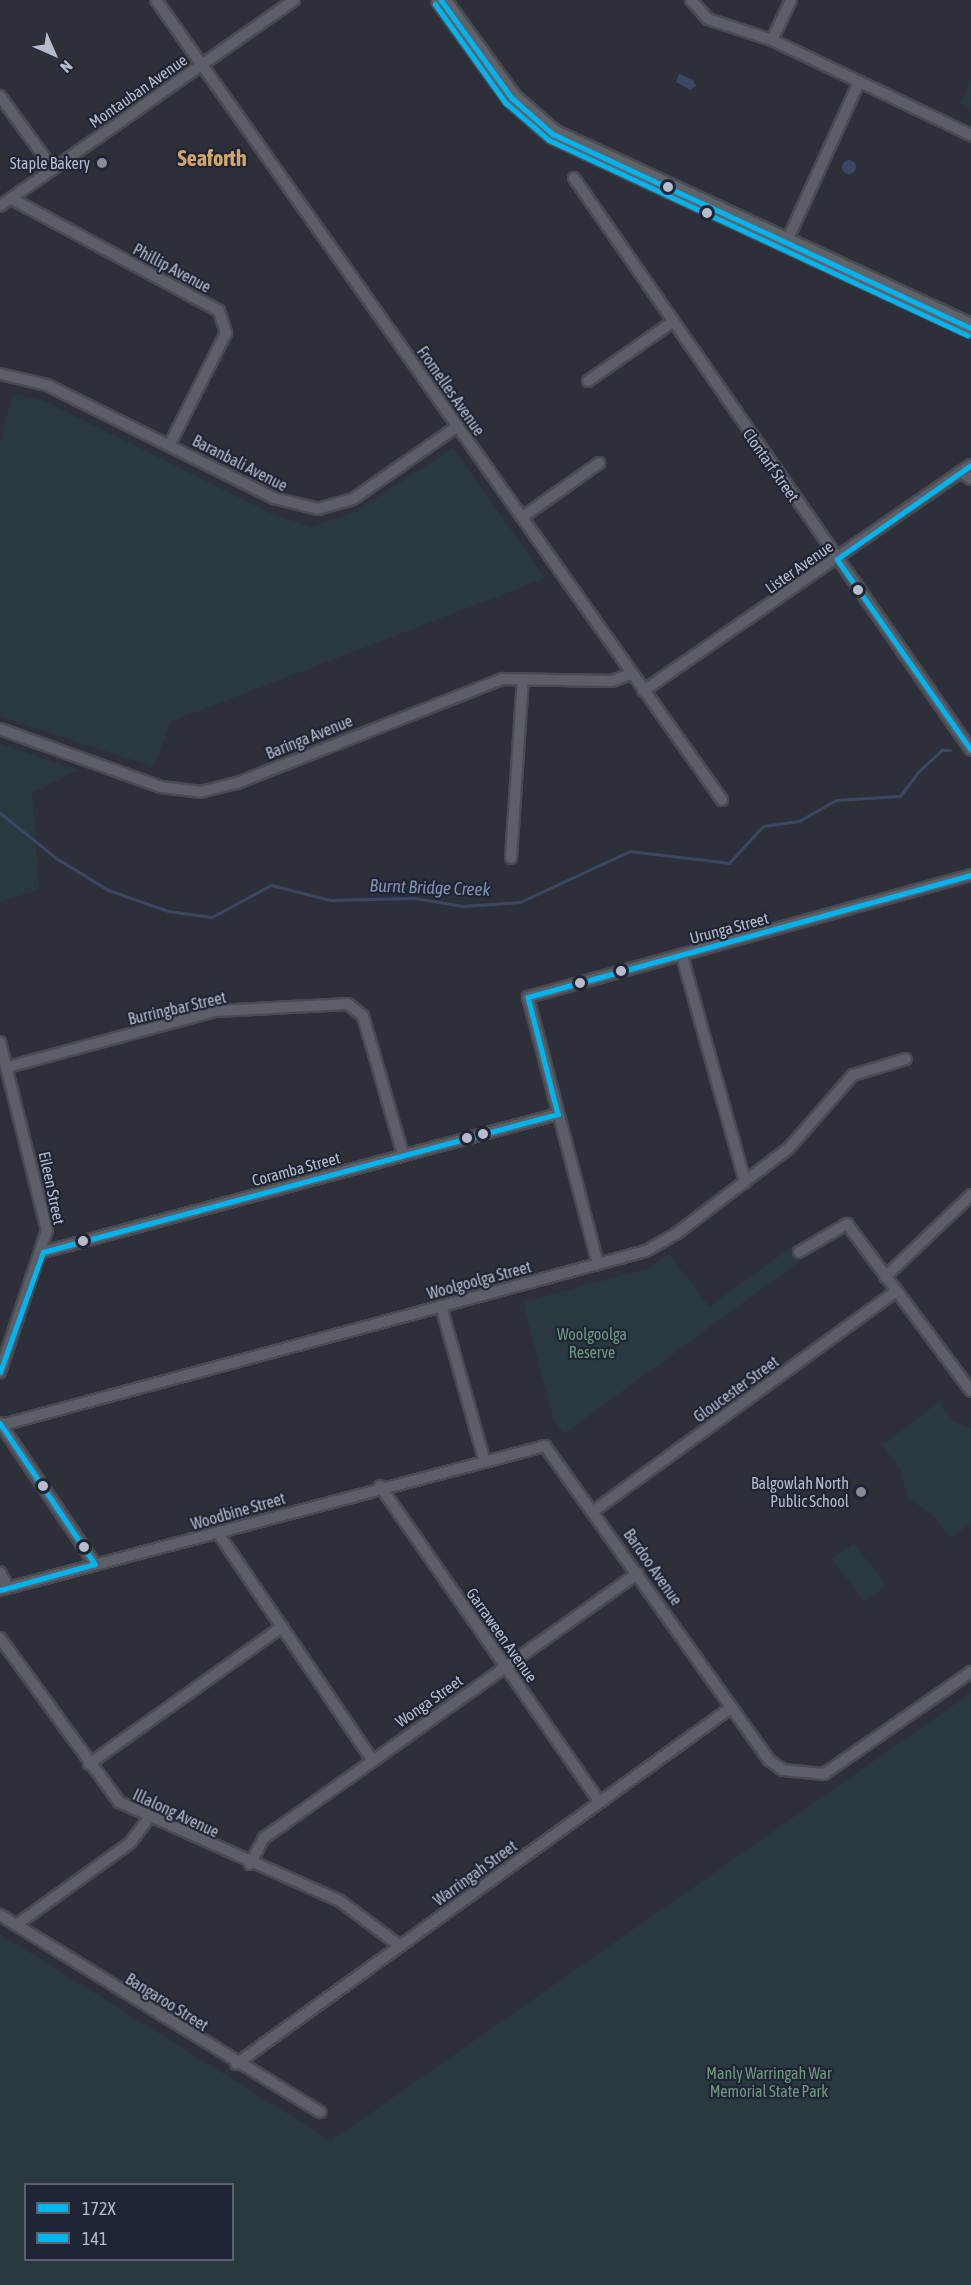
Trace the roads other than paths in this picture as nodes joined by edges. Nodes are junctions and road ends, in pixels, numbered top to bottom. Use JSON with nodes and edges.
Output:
{"nodes":[{"id":1,"x":156,"y":0,"type":"edge"},
{"id":2,"x":294,"y":0,"type":"edge"},
{"id":3,"x":441,"y":0,"type":"edge"},
{"id":4,"x":691,"y":0,"type":"edge"},
{"id":5,"x":791,"y":0,"type":"edge"},
{"id":6,"x":772,"y":40,"type":"junction"},
{"id":7,"x":204,"y":63,"type":"junction"},
{"id":8,"x":859,"y":82,"type":"junction"},
{"id":9,"x":0,"y":96,"type":"edge"},
{"id":10,"x":971,"y":135,"type":"edge"},
{"id":11,"x":52,"y":169,"type":"junction"},
{"id":12,"x":574,"y":178,"type":"dead end"},
{"id":13,"x":12,"y":199,"type":"junction"},
{"id":14,"x":0,"y":206,"type":"edge"},
{"id":15,"x":787,"y":241,"type":"junction"},
{"id":16,"x":671,"y":323,"type":"junction"},
{"id":17,"x":971,"y":328,"type":"edge"},
{"id":18,"x":0,"y":374,"type":"edge"},
{"id":19,"x":588,"y":381,"type":"dead end"},
{"id":20,"x":458,"y":426,"type":"junction"},
{"id":21,"x":170,"y":444,"type":"junction"},
{"id":22,"x":599,"y":463,"type":"dead end"},
{"id":23,"x":971,"y":465,"type":"edge"},
{"id":24,"x":960,"y":472,"type":"junction"},
{"id":25,"x":971,"y":479,"type":"edge"},
{"id":26,"x":524,"y":516,"type":"junction"},
{"id":27,"x":837,"y":559,"type":"junction"},
{"id":28,"x":632,"y":674,"type":"junction"},
{"id":29,"x":523,"y":678,"type":"junction"},
{"id":30,"x":643,"y":691,"type":"junction"},
{"id":31,"x":0,"y":729,"type":"edge"},
{"id":32,"x":971,"y":750,"type":"edge"},
{"id":33,"x":722,"y":800,"type":"dead end"},
{"id":34,"x":511,"y":858,"type":"dead end"},
{"id":35,"x":971,"y":875,"type":"edge"},
{"id":36,"x":682,"y":956,"type":"junction"},
{"id":37,"x":0,"y":1042,"type":"edge"},
{"id":38,"x":906,"y":1059,"type":"dead end"},
{"id":39,"x":8,"y":1067,"type":"junction"},
{"id":40,"x":558,"y":1114,"type":"junction"},
{"id":41,"x":403,"y":1155,"type":"junction"},
{"id":42,"x":745,"y":1182,"type":"junction"},
{"id":43,"x":971,"y":1195,"type":"edge"},
{"id":44,"x":43,"y":1252,"type":"junction"},
{"id":45,"x":799,"y":1252,"type":"dead end"},
{"id":46,"x":598,"y":1264,"type":"junction"},
{"id":47,"x":885,"y":1277,"type":"junction"},
{"id":48,"x":895,"y":1292,"type":"junction"},
{"id":49,"x":441,"y":1306,"type":"junction"},
{"id":50,"x":0,"y":1372,"type":"edge"},
{"id":51,"x":971,"y":1391,"type":"edge"},
{"id":52,"x":1,"y":1424,"type":"edge"},
{"id":53,"x":484,"y":1459,"type":"junction"},
{"id":54,"x":380,"y":1486,"type":"junction"},
{"id":55,"x":595,"y":1510,"type":"junction"},
{"id":56,"x":218,"y":1533,"type":"junction"},
{"id":57,"x":95,"y":1563,"type":"junction"},
{"id":58,"x":0,"y":1572,"type":"edge"},
{"id":59,"x":638,"y":1573,"type":"junction"},
{"id":60,"x":4,"y":1589,"type":"edge"},
{"id":61,"x":282,"y":1627,"type":"junction"},
{"id":62,"x":0,"y":1638,"type":"edge"},
{"id":63,"x":505,"y":1665,"type":"junction"},
{"id":64,"x":971,"y":1672,"type":"edge"},
{"id":65,"x":732,"y":1707,"type":"junction"},
{"id":66,"x":372,"y":1760,"type":"junction"},
{"id":67,"x":89,"y":1764,"type":"junction"},
{"id":68,"x":600,"y":1802,"type":"junction"},
{"id":69,"x":148,"y":1819,"type":"junction"},
{"id":70,"x":250,"y":1864,"type":"junction"},
{"id":71,"x":0,"y":1915,"type":"edge"},
{"id":72,"x":16,"y":1925,"type":"junction"},
{"id":73,"x":400,"y":1946,"type":"junction"},
{"id":74,"x":236,"y":2064,"type":"junction"},
{"id":75,"x":320,"y":2112,"type":"dead end"}],
"edges":[{"from":1,"to":7,"type":"street","name":"Fromelles Avenue"},
{"from":2,"to":7,"type":"street","name":"Montauban Avenue"},
{"from":3,"to":15,"type":"main road"},
{"from":4,"to":6,"type":"street"},
{"from":5,"to":6,"type":"street"},
{"from":6,"to":8,"type":"street"},
{"from":7,"to":11,"type":"street","name":"Montauban Avenue"},
{"from":7,"to":20,"type":"street","name":"Fromelles Avenue"},
{"from":8,"to":10,"type":"street"},
{"from":8,"to":15,"type":"street"},
{"from":9,"to":11,"type":"street"},
{"from":11,"to":13,"type":"street","name":"Montauban Avenue"},
{"from":12,"to":16,"type":"street","name":"Clontarf Street"},
{"from":13,"to":14,"type":"street","name":"Montauban Avenue"},
{"from":13,"to":21,"type":"street","name":"Phillip Avenue"},
{"from":15,"to":17,"type":"main road"},
{"from":16,"to":19,"type":"street"},
{"from":16,"to":27,"type":"street","name":"Clontarf Street"},
{"from":18,"to":21,"type":"street","name":"Baranbali Avenue"},
{"from":20,"to":21,"type":"street","name":"Baranbali Avenue"},
{"from":20,"to":26,"type":"street","name":"Fromelles Avenue"},
{"from":22,"to":26,"type":"street"},
{"from":23,"to":24,"type":"street","name":"Lister Avenue"},
{"from":24,"to":25,"type":"street"},
{"from":24,"to":27,"type":"street","name":"Lister Avenue"},
{"from":26,"to":28,"type":"street","name":"Fromelles Avenue"},
{"from":27,"to":30,"type":"street","name":"Lister Avenue"},
{"from":27,"to":32,"type":"street","name":"Clontarf Street"},
{"from":28,"to":29,"type":"street","name":"Baringa Avenue"},
{"from":28,"to":30,"type":"street","name":"Fromelles Avenue"},
{"from":29,"to":31,"type":"street","name":"Baringa Avenue"},
{"from":29,"to":34,"type":"street"},
{"from":30,"to":33,"type":"street","name":"Fromelles Avenue"},
{"from":35,"to":36,"type":"street","name":"Urunga Street"},
{"from":36,"to":40,"type":"street","name":"Urunga Street"},
{"from":36,"to":42,"type":"street"},
{"from":37,"to":39,"type":"street","name":"Eileen Street"},
{"from":38,"to":42,"type":"street","name":"Woolgoolga Street"},
{"from":39,"to":41,"type":"street","name":"Burringbar Street"},
{"from":39,"to":44,"type":"street","name":"Eileen Street"},
{"from":40,"to":41,"type":"street","name":"Coramba Street"},
{"from":40,"to":46,"type":"street"},
{"from":41,"to":44,"type":"street","name":"Coramba Street"},
{"from":42,"to":46,"type":"street","name":"Woolgoolga Street"},
{"from":43,"to":47,"type":"street"},
{"from":44,"to":50,"type":"street","name":"Eileen Street"},
{"from":45,"to":47,"type":"street"},
{"from":46,"to":49,"type":"street","name":"Woolgoolga Street"},
{"from":47,"to":48,"type":"street"},
{"from":48,"to":51,"type":"street"},
{"from":48,"to":55,"type":"street","name":"Gloucester Street"},
{"from":49,"to":52,"type":"street","name":"Woolgoolga Street"},
{"from":49,"to":53,"type":"street"},
{"from":52,"to":57,"type":"street"},
{"from":53,"to":54,"type":"street","name":"Woodbine Street"},
{"from":53,"to":55,"type":"street","name":"Bardoo Avenue"},
{"from":54,"to":56,"type":"street","name":"Woodbine Street"},
{"from":54,"to":63,"type":"street","name":"Garraween Avenue"},
{"from":55,"to":59,"type":"street","name":"Bardoo Avenue"},
{"from":56,"to":57,"type":"street","name":"Woodbine Street"},
{"from":56,"to":61,"type":"street"},
{"from":57,"to":60,"type":"street","name":"Woodbine Street"},
{"from":58,"to":60,"type":"street"},
{"from":59,"to":63,"type":"street","name":"Wonga Street"},
{"from":59,"to":65,"type":"street","name":"Bardoo Avenue"},
{"from":61,"to":66,"type":"street"},
{"from":61,"to":67,"type":"street"},
{"from":62,"to":67,"type":"street","name":"Illalong Avenue"},
{"from":63,"to":66,"type":"street","name":"Wonga Street"},
{"from":63,"to":68,"type":"street","name":"Garraween Avenue"},
{"from":64,"to":65,"type":"street","name":"Bardoo Avenue"},
{"from":65,"to":68,"type":"street","name":"Warringah Street"},
{"from":66,"to":70,"type":"street","name":"Wonga Street"},
{"from":67,"to":69,"type":"street","name":"Illalong Avenue"},
{"from":68,"to":73,"type":"street","name":"Warringah Street"},
{"from":69,"to":70,"type":"street","name":"Illalong Avenue"},
{"from":69,"to":72,"type":"street"},
{"from":70,"to":73,"type":"street","name":"Illalong Avenue"},
{"from":71,"to":72,"type":"street","name":"Bangaroo Street"},
{"from":72,"to":74,"type":"street","name":"Bangaroo Street"},
{"from":73,"to":74,"type":"street","name":"Warringah Street"},
{"from":74,"to":75,"type":"street","name":"Bangaroo Street"}]}
